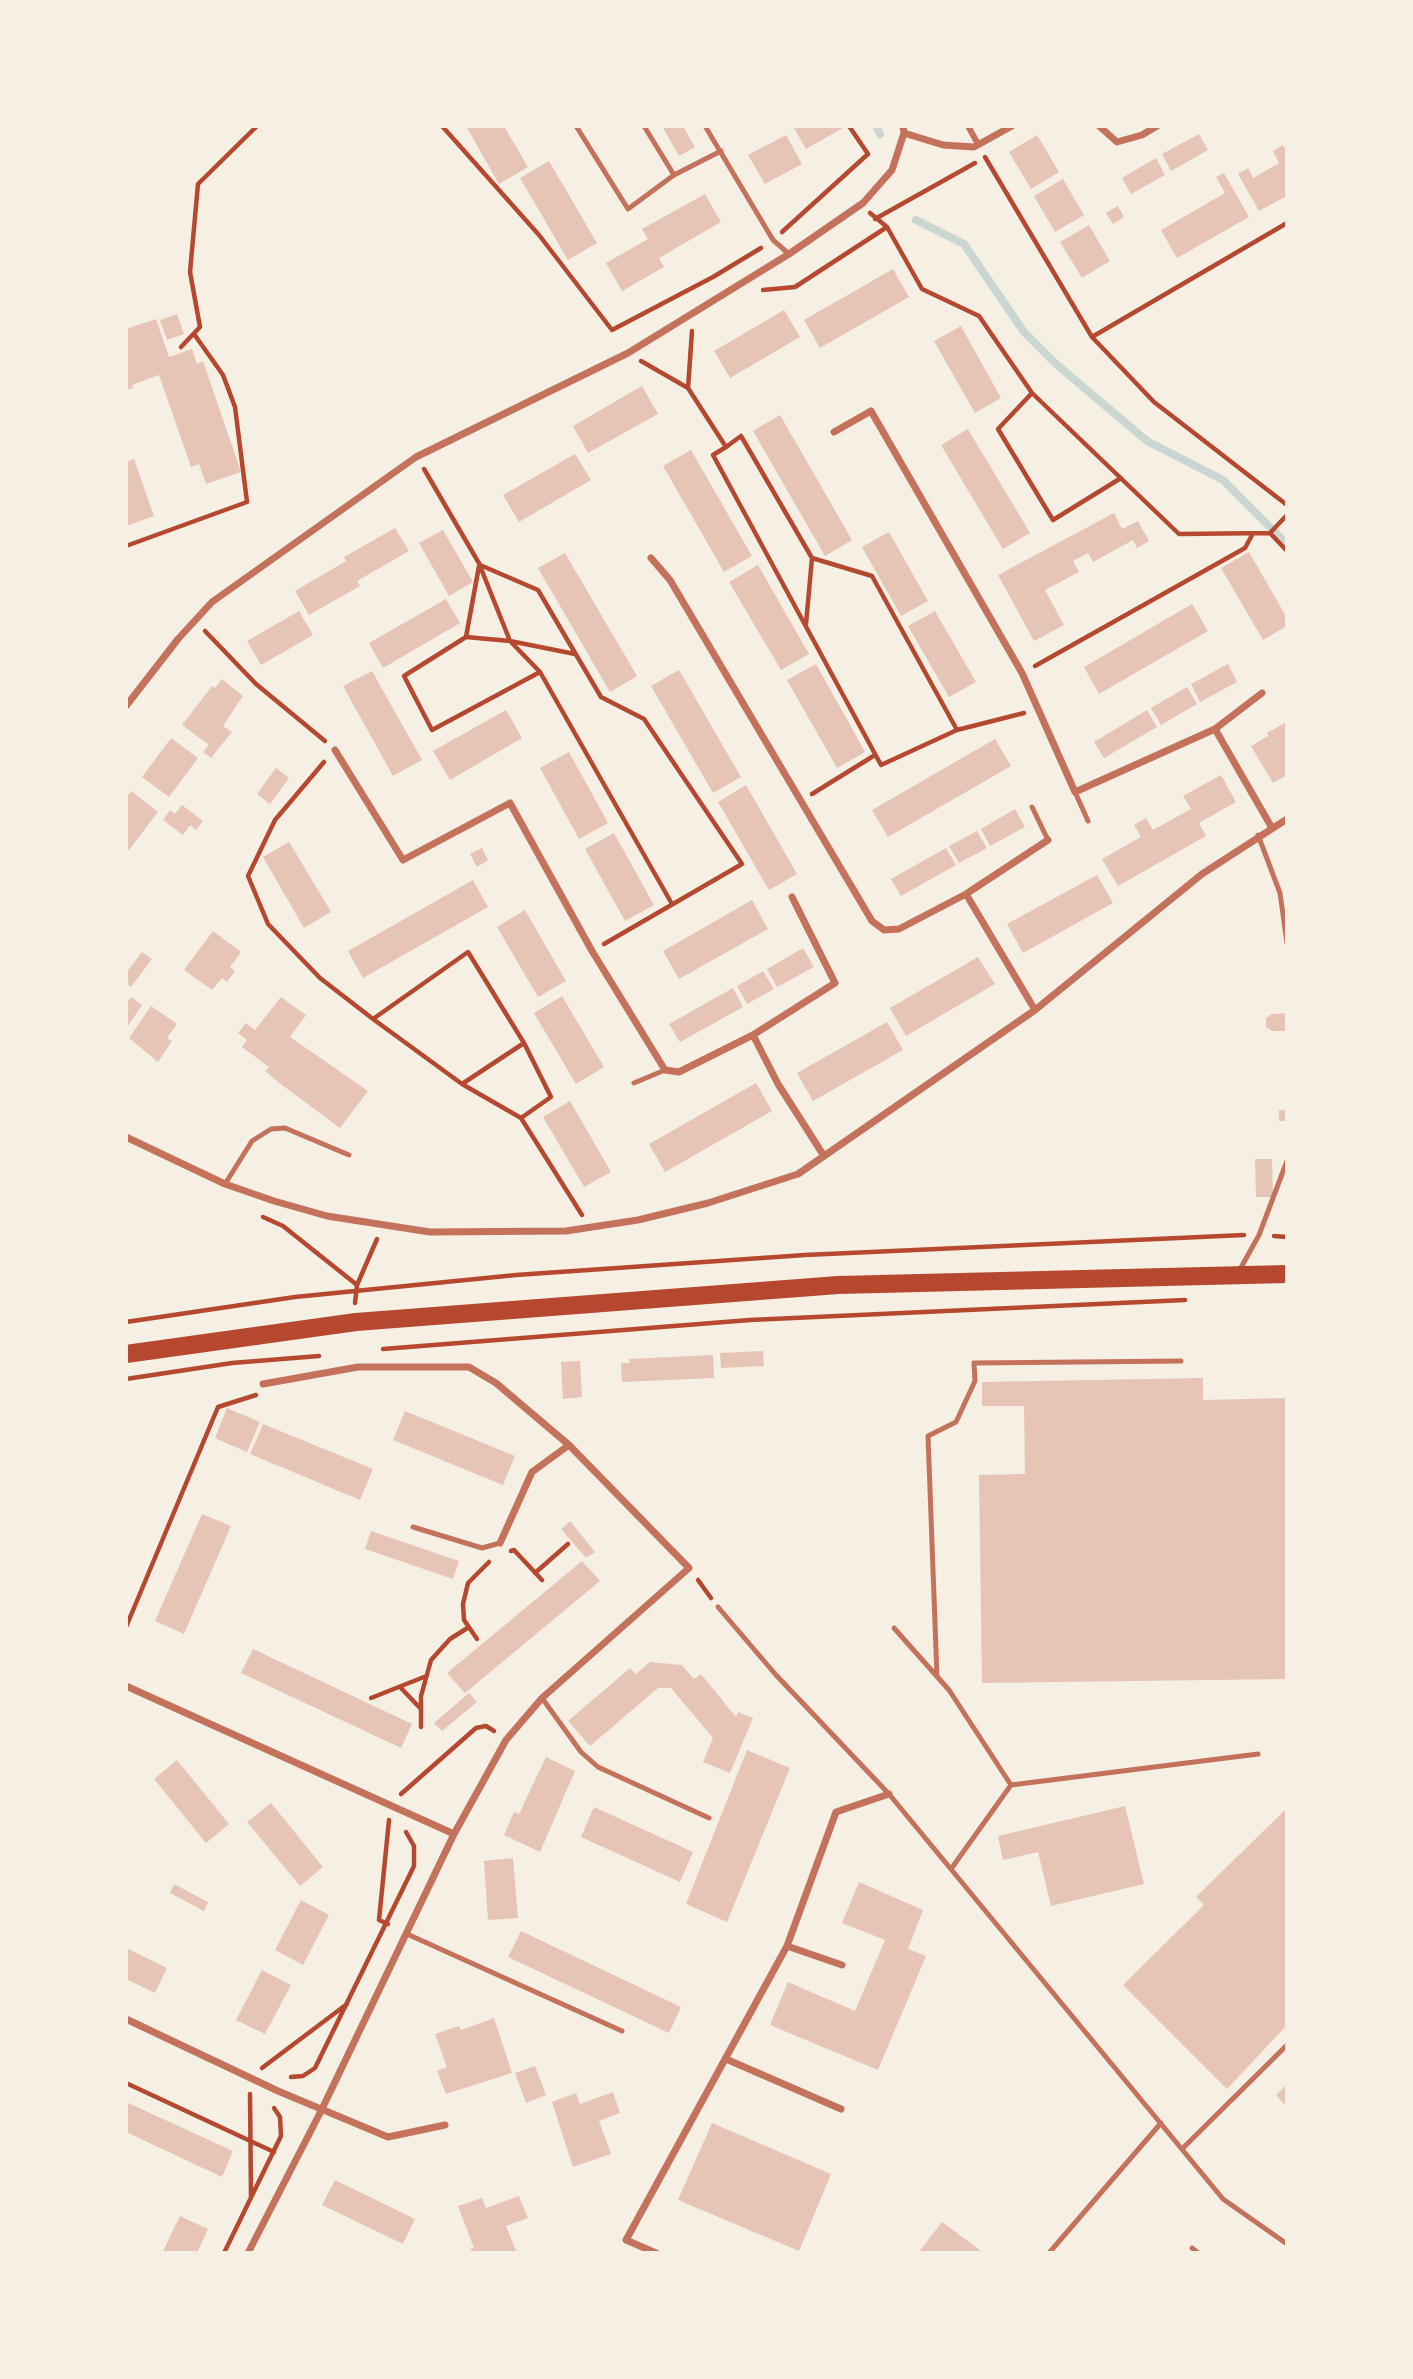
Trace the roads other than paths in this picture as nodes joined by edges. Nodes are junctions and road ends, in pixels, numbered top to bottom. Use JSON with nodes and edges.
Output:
{"nodes":[{"id":1,"x":576,"y":126,"type":"edge"},
{"id":2,"x":644,"y":126,"type":"edge"},
{"id":3,"x":705,"y":126,"type":"edge"},
{"id":4,"x":968,"y":126,"type":"edge"},
{"id":5,"x":1012,"y":126,"type":"edge"},
{"id":6,"x":1100,"y":126,"type":"edge"},
{"id":7,"x":1157,"y":126,"type":"edge"},
{"id":8,"x":904,"y":129,"type":"edge"},
{"id":9,"x":978,"y":144,"type":"junction"},
{"id":10,"x":721,"y":151,"type":"junction"},
{"id":11,"x":674,"y":175,"type":"junction"},
{"id":12,"x":789,"y":254,"type":"junction"},
{"id":13,"x":834,"y":432,"type":"dead end"},
{"id":14,"x":651,"y":558,"type":"dead end"},
{"id":15,"x":1262,"y":693,"type":"dead end"},
{"id":16,"x":126,"y":706,"type":"edge"},
{"id":17,"x":1215,"y":729,"type":"junction"},
{"id":18,"x":335,"y":750,"type":"road end"},
{"id":19,"x":1075,"y":792,"type":"junction"},
{"id":20,"x":1032,"y":807,"type":"dead end"},
{"id":21,"x":1287,"y":819,"type":"edge"},
{"id":22,"x":1088,"y":821,"type":"dead end"},
{"id":23,"x":1272,"y":828,"type":"junction"},
{"id":24,"x":1258,"y":835,"type":"junction"},
{"id":25,"x":1048,"y":839,"type":"joint"},
{"id":26,"x":966,"y":894,"type":"junction"},
{"id":27,"x":792,"y":897,"type":"dead end"},
{"id":28,"x":1287,"y":943,"type":"edge"},
{"id":29,"x":1035,"y":1010,"type":"junction"},
{"id":30,"x":753,"y":1034,"type":"junction"},
{"id":31,"x":665,"y":1070,"type":"junction"},
{"id":32,"x":634,"y":1083,"type":"dead end"},
{"id":33,"x":126,"y":1137,"type":"edge"},
{"id":34,"x":349,"y":1155,"type":"dead end"},
{"id":35,"x":824,"y":1156,"type":"junction"},
{"id":36,"x":1287,"y":1161,"type":"edge"},
{"id":37,"x":225,"y":1184,"type":"junction"},
{"id":38,"x":1287,"y":1274,"type":"edge"},
{"id":39,"x":1236,"y":1276,"type":"junction"},
{"id":40,"x":126,"y":1354,"type":"edge"},
{"id":41,"x":1181,"y":1361,"type":"dead end"},
{"id":42,"x":262,"y":1384,"type":"road end"},
{"id":43,"x":569,"y":1445,"type":"junction"},
{"id":44,"x":413,"y":1527,"type":"dead end"},
{"id":45,"x":500,"y":1543,"type":"joint"},
{"id":46,"x":718,"y":1607,"type":"road end"},
{"id":47,"x":894,"y":1628,"type":"dead end"},
{"id":48,"x":937,"y":1676,"type":"junction"},
{"id":49,"x":126,"y":1686,"type":"edge"},
{"id":50,"x":541,"y":1698,"type":"junction"},
{"id":51,"x":1258,"y":1754,"type":"dead end"},
{"id":52,"x":1011,"y":1785,"type":"junction"},
{"id":53,"x":889,"y":1794,"type":"junction"},
{"id":54,"x":709,"y":1818,"type":"dead end"},
{"id":55,"x":454,"y":1834,"type":"junction"},
{"id":56,"x":951,"y":1869,"type":"junction"},
{"id":57,"x":407,"y":1934,"type":"junction"},
{"id":58,"x":787,"y":1945,"type":"junction"},
{"id":59,"x":842,"y":1965,"type":"dead end"},
{"id":60,"x":126,"y":2019,"type":"edge"},
{"id":61,"x":622,"y":2031,"type":"dead end"},
{"id":62,"x":1287,"y":2045,"type":"edge"},
{"id":63,"x":726,"y":2059,"type":"junction"},
{"id":64,"x":841,"y":2109,"type":"dead end"},
{"id":65,"x":321,"y":2111,"type":"junction"},
{"id":66,"x":1161,"y":2123,"type":"junction"},
{"id":67,"x":445,"y":2124,"type":"dead end"},
{"id":68,"x":1182,"y":2149,"type":"junction"},
{"id":69,"x":1287,"y":2244,"type":"edge"},
{"id":70,"x":1192,"y":2248,"type":"dead end"},
{"id":71,"x":248,"y":2253,"type":"edge"},
{"id":72,"x":656,"y":2253,"type":"edge"},
{"id":73,"x":1049,"y":2253,"type":"edge"},
{"id":74,"x":1198,"y":2253,"type":"edge"}],
"edges":[{"from":1,"to":11,"type":"lane"},
{"from":2,"to":11,"type":"lane"},
{"from":3,"to":10,"type":"lane"},
{"from":4,"to":9,"type":"street"},
{"from":5,"to":9,"type":"street"},
{"from":6,"to":7,"type":"street"},
{"from":8,"to":9,"type":"street"},
{"from":8,"to":12,"type":"street"},
{"from":10,"to":11,"type":"lane"},
{"from":10,"to":12,"type":"lane"},
{"from":12,"to":16,"type":"street"},
{"from":13,"to":19,"type":"street"},
{"from":14,"to":26,"type":"street"},
{"from":15,"to":17,"type":"street"},
{"from":17,"to":19,"type":"street"},
{"from":17,"to":23,"type":"street"},
{"from":18,"to":31,"type":"street"},
{"from":19,"to":22,"type":"lane"},
{"from":20,"to":25,"type":"lane"},
{"from":21,"to":23,"type":"street"},
{"from":23,"to":24,"type":"street"},
{"from":24,"to":28,"type":"lane"},
{"from":24,"to":29,"type":"street"},
{"from":25,"to":26,"type":"street"},
{"from":26,"to":29,"type":"street"},
{"from":27,"to":30,"type":"street"},
{"from":29,"to":35,"type":"street"},
{"from":30,"to":31,"type":"street"},
{"from":30,"to":35,"type":"street"},
{"from":31,"to":32,"type":"lane"},
{"from":33,"to":37,"type":"street"},
{"from":34,"to":37,"type":"lane"},
{"from":35,"to":37,"type":"street"},
{"from":36,"to":39,"type":"lane"},
{"from":38,"to":39,"type":"highway"},
{"from":39,"to":40,"type":"highway"},
{"from":41,"to":48,"type":"lane"},
{"from":42,"to":43,"type":"street"},
{"from":43,"to":45,"type":"street"},
{"from":43,"to":50,"type":"street"},
{"from":44,"to":45,"type":"lane"},
{"from":46,"to":53,"type":"lane"},
{"from":47,"to":48,"type":"lane"},
{"from":48,"to":52,"type":"lane"},
{"from":49,"to":55,"type":"street"},
{"from":50,"to":54,"type":"lane"},
{"from":50,"to":55,"type":"street"},
{"from":51,"to":52,"type":"lane"},
{"from":52,"to":56,"type":"lane"},
{"from":53,"to":56,"type":"lane"},
{"from":53,"to":58,"type":"street"},
{"from":55,"to":57,"type":"street"},
{"from":56,"to":66,"type":"lane"},
{"from":57,"to":61,"type":"lane"},
{"from":57,"to":65,"type":"street"},
{"from":58,"to":59,"type":"street"},
{"from":58,"to":63,"type":"street"},
{"from":60,"to":65,"type":"street"},
{"from":62,"to":68,"type":"lane"},
{"from":63,"to":64,"type":"street"},
{"from":63,"to":72,"type":"street"},
{"from":65,"to":67,"type":"street"},
{"from":65,"to":71,"type":"street"},
{"from":66,"to":68,"type":"lane"},
{"from":66,"to":73,"type":"lane"},
{"from":68,"to":69,"type":"lane"},
{"from":70,"to":74,"type":"lane"}]}
